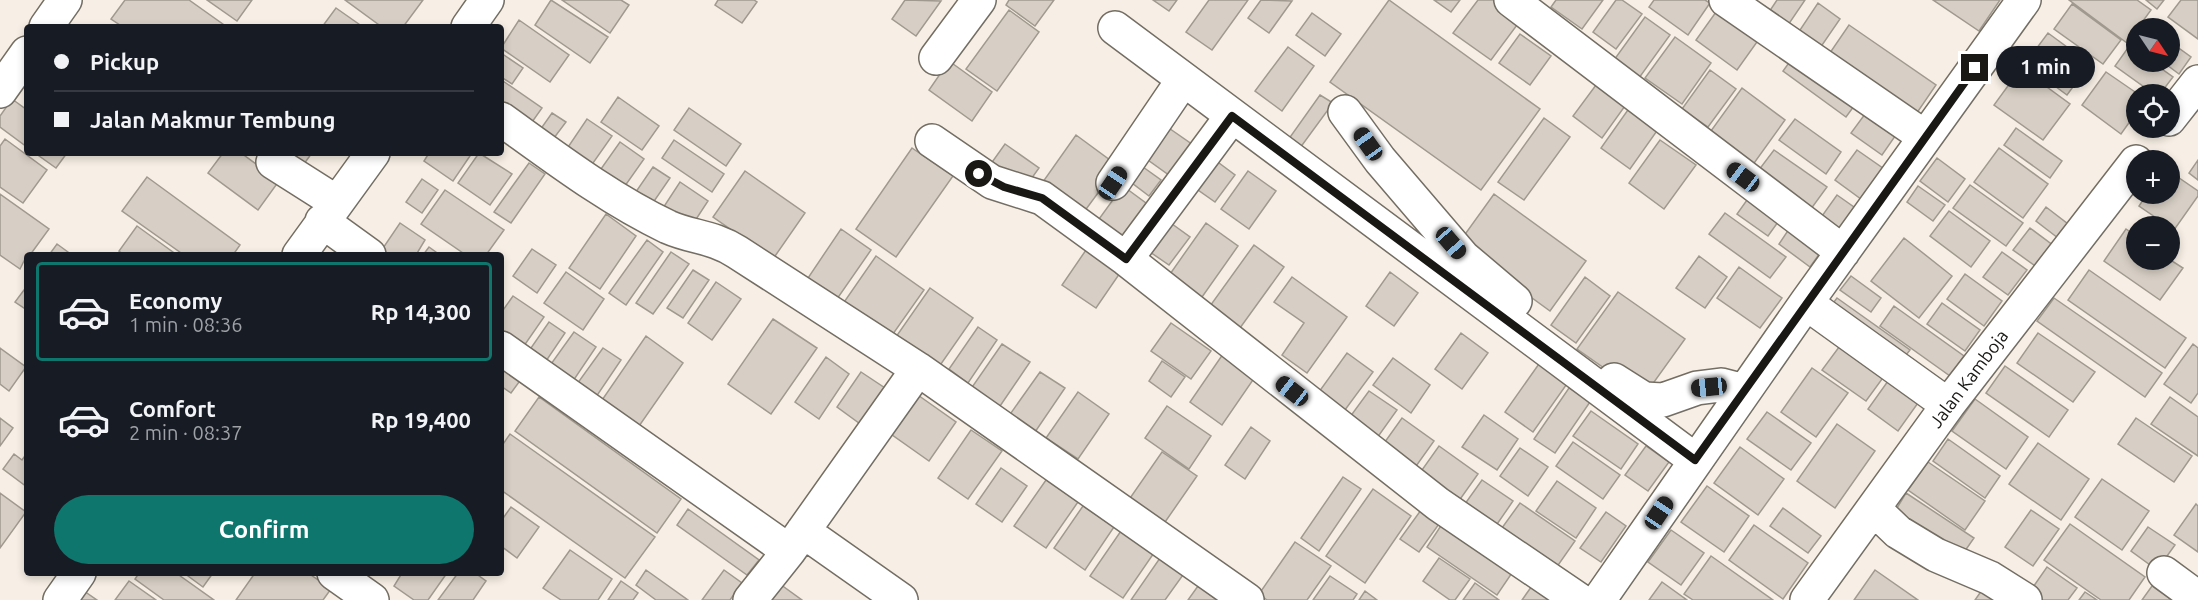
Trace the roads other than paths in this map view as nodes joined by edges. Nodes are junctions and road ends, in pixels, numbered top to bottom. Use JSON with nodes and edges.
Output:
{"nodes":[{"id":1,"x":65,"y":0,"type":"edge"},
{"id":2,"x":487,"y":0,"type":"edge"},
{"id":3,"x":979,"y":0,"type":"edge"},
{"id":4,"x":1511,"y":0,"type":"edge"},
{"id":5,"x":1726,"y":0,"type":"edge"},
{"id":6,"x":2024,"y":0,"type":"edge"},
{"id":7,"x":48,"y":24,"type":"edge"},
{"id":8,"x":470,"y":24,"type":"edge"},
{"id":9,"x":1115,"y":28,"type":"dead end"},
{"id":10,"x":24,"y":57,"type":"edge"},
{"id":11,"x":936,"y":58,"type":"dead end"},
{"id":12,"x":1183,"y":80,"type":"junction"},
{"id":13,"x":2198,"y":82,"type":"edge"},
{"id":14,"x":0,"y":91,"type":"edge"},
{"id":15,"x":2180,"y":105,"type":"edge"},
{"id":16,"x":1345,"y":112,"type":"dead end"},
{"id":17,"x":1232,"y":116,"type":"junction"},
{"id":18,"x":504,"y":121,"type":"edge"},
{"id":19,"x":1925,"y":137,"type":"junction"},
{"id":20,"x":2155,"y":138,"type":"edge"},
{"id":21,"x":932,"y":141,"type":"dead end"},
{"id":22,"x":2146,"y":150,"type":"edge"},
{"id":23,"x":371,"y":156,"type":"edge"},
{"id":24,"x":273,"y":162,"type":"dead end"},
{"id":25,"x":2126,"y":175,"type":"edge"},
{"id":26,"x":1113,"y":183,"type":"dead end"},
{"id":27,"x":329,"y":212,"type":"junction"},
{"id":28,"x":300,"y":252,"type":"edge"},
{"id":29,"x":366,"y":252,"type":"edge"},
{"id":30,"x":1843,"y":252,"type":"junction"},
{"id":31,"x":1126,"y":259,"type":"junction"},
{"id":32,"x":1806,"y":303,"type":"junction"},
{"id":33,"x":504,"y":350,"type":"edge"},
{"id":34,"x":918,"y":369,"type":"junction"},
{"id":35,"x":1744,"y":392,"type":"junction"},
{"id":36,"x":1948,"y":405,"type":"junction"},
{"id":37,"x":1695,"y":460,"type":"junction"},
{"id":38,"x":1874,"y":509,"type":"junction"},
{"id":39,"x":796,"y":541,"type":"junction"},
{"id":40,"x":2164,"y":573,"type":"dead end"},
{"id":41,"x":76,"y":576,"type":"edge"},
{"id":42,"x":338,"y":576,"type":"edge"},
{"id":43,"x":2198,"y":598,"type":"edge"},
{"id":44,"x":60,"y":600,"type":"edge"},
{"id":45,"x":372,"y":600,"type":"edge"},
{"id":46,"x":750,"y":600,"type":"edge"},
{"id":47,"x":901,"y":600,"type":"edge"},
{"id":48,"x":1247,"y":600,"type":"edge"},
{"id":49,"x":1580,"y":600,"type":"edge"},
{"id":50,"x":1599,"y":600,"type":"edge"},
{"id":51,"x":1807,"y":600,"type":"edge"},
{"id":52,"x":2025,"y":600,"type":"edge"}],
"edges":[{"from":1,"to":7,"type":"street"},
{"from":2,"to":8,"type":"street"},
{"from":3,"to":11,"type":"street"},
{"from":4,"to":30,"type":"street"},
{"from":5,"to":19,"type":"street"},
{"from":6,"to":19,"type":"street"},
{"from":9,"to":12,"type":"street"},
{"from":10,"to":14,"type":"street"},
{"from":12,"to":17,"type":"street"},
{"from":12,"to":26,"type":"street"},
{"from":13,"to":15,"type":"street"},
{"from":16,"to":35,"type":"street"},
{"from":17,"to":31,"type":"street"},
{"from":17,"to":37,"type":"street"},
{"from":18,"to":34,"type":"street"},
{"from":19,"to":30,"type":"street"},
{"from":20,"to":22,"type":"street","name":"Jalan Kamboja"},
{"from":21,"to":31,"type":"street"},
{"from":23,"to":27,"type":"street"},
{"from":24,"to":27,"type":"street"},
{"from":25,"to":36,"type":"street","name":"Jalan Kamboja"},
{"from":27,"to":28,"type":"street"},
{"from":27,"to":29,"type":"street"},
{"from":30,"to":32,"type":"street"},
{"from":31,"to":49,"type":"street"},
{"from":32,"to":35,"type":"street"},
{"from":32,"to":36,"type":"street"},
{"from":33,"to":39,"type":"street"},
{"from":34,"to":39,"type":"street"},
{"from":34,"to":48,"type":"street"},
{"from":35,"to":37,"type":"street"},
{"from":36,"to":38,"type":"street","name":"Jalan Kamboja"},
{"from":37,"to":50,"type":"street"},
{"from":38,"to":51,"type":"street","name":"Jalan Kamboja"},
{"from":38,"to":52,"type":"street"},
{"from":39,"to":46,"type":"street"},
{"from":39,"to":47,"type":"street"},
{"from":40,"to":43,"type":"street"},
{"from":41,"to":44,"type":"street"},
{"from":42,"to":45,"type":"street"}]}
